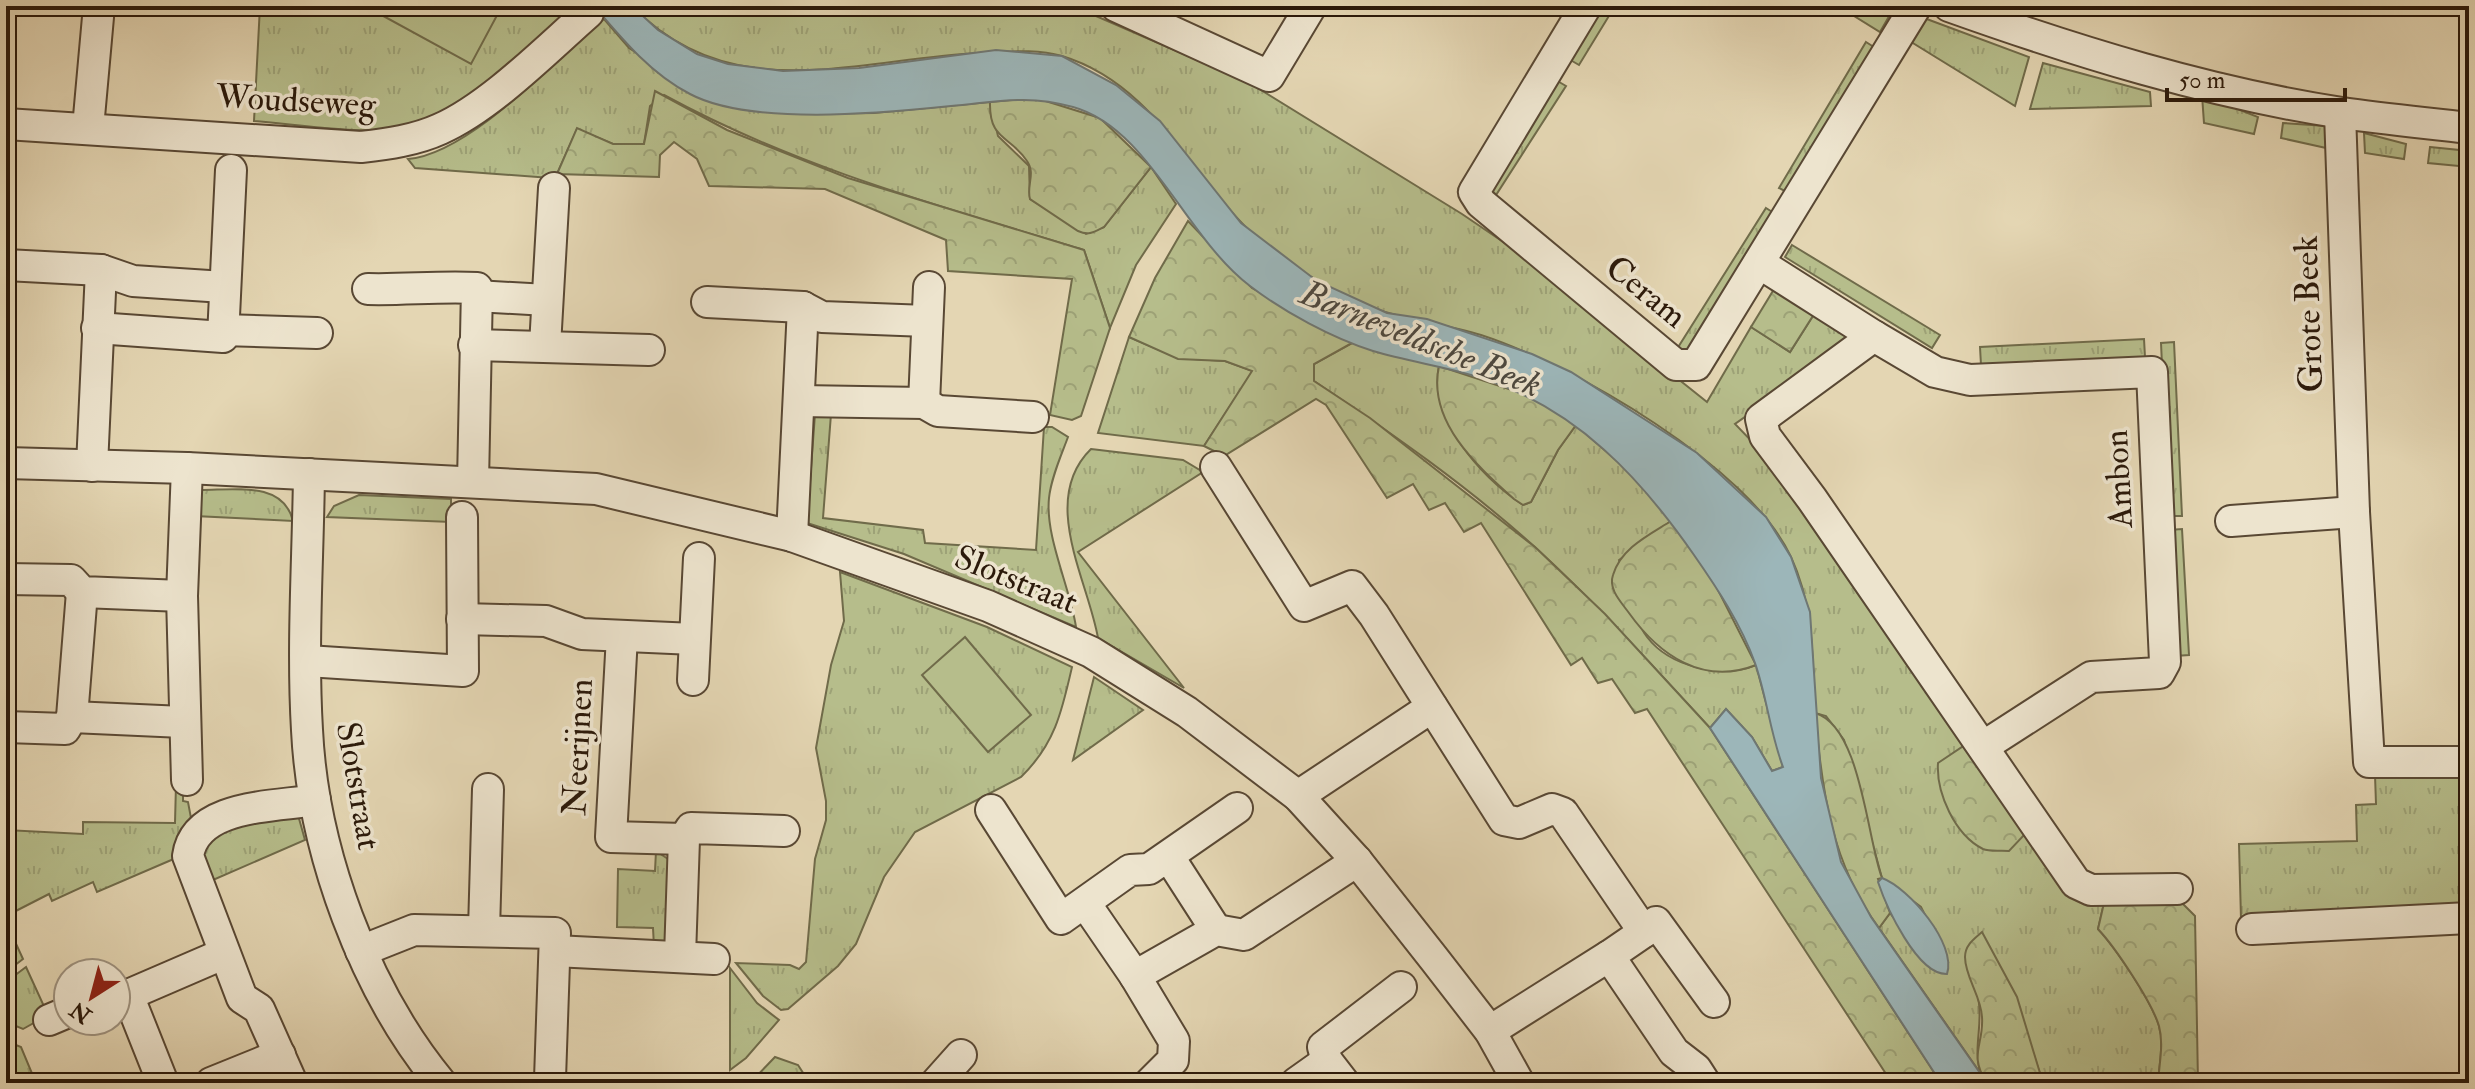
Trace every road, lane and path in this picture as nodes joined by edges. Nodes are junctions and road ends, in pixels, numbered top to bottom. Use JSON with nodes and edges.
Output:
{"nodes":[{"id":1,"x":99,"y":6,"type":"edge"},
{"id":2,"x":1116,"y":6,"type":"edge"},
{"id":3,"x":1311,"y":6,"type":"edge"},
{"id":4,"x":1586,"y":6,"type":"edge"},
{"id":5,"x":1916,"y":6,"type":"edge"},
{"id":6,"x":1949,"y":6,"type":"edge"},
{"id":7,"x":588,"y":13,"type":"dead end"},
{"id":8,"x":2340,"y":113,"type":"junction"},
{"id":9,"x":6,"y":124,"type":"edge"},
{"id":10,"x":88,"y":128,"type":"junction"},
{"id":11,"x":2469,"y":128,"type":"edge"},
{"id":12,"x":231,"y":170,"type":"dead end"},
{"id":13,"x":554,"y":188,"type":"dead end"},
{"id":14,"x":1759,"y":263,"type":"junction"},
{"id":15,"x":6,"y":265,"type":"edge"},
{"id":16,"x":101,"y":270,"type":"junction"},
{"id":17,"x":224,"y":287,"type":"junction"},
{"id":18,"x":929,"y":287,"type":"dead end"},
{"id":19,"x":368,"y":289,"type":"dead end"},
{"id":20,"x":476,"y":296,"type":"junction"},
{"id":21,"x":547,"y":300,"type":"junction"},
{"id":22,"x":707,"y":302,"type":"dead end"},
{"id":23,"x":803,"y":307,"type":"junction"},
{"id":24,"x":927,"y":321,"type":"junction"},
{"id":25,"x":97,"y":328,"type":"junction"},
{"id":26,"x":222,"y":330,"type":"junction"},
{"id":27,"x":317,"y":333,"type":"dead end"},
{"id":28,"x":1874,"y":336,"type":"junction"},
{"id":29,"x":474,"y":345,"type":"junction"},
{"id":30,"x":545,"y":346,"type":"junction"},
{"id":31,"x":649,"y":350,"type":"dead end"},
{"id":32,"x":800,"y":401,"type":"junction"},
{"id":33,"x":924,"y":403,"type":"junction"},
{"id":34,"x":1033,"y":417,"type":"dead end"},
{"id":35,"x":6,"y":463,"type":"edge"},
{"id":36,"x":92,"y":466,"type":"junction"},
{"id":37,"x":1216,"y":467,"type":"dead end"},
{"id":38,"x":187,"y":468,"type":"junction"},
{"id":39,"x":309,"y":474,"type":"junction"},
{"id":40,"x":473,"y":482,"type":"junction"},
{"id":41,"x":2354,"y":512,"type":"junction"},
{"id":42,"x":462,"y":517,"type":"dead end"},
{"id":43,"x":2231,"y":521,"type":"dead end"},
{"id":44,"x":792,"y":536,"type":"junction"},
{"id":45,"x":699,"y":558,"type":"dead end"},
{"id":46,"x":6,"y":579,"type":"edge"},
{"id":47,"x":82,"y":592,"type":"junction"},
{"id":48,"x":182,"y":596,"type":"junction"},
{"id":49,"x":462,"y":619,"type":"junction"},
{"id":50,"x":622,"y":636,"type":"junction"},
{"id":51,"x":694,"y":639,"type":"junction"},
{"id":52,"x":307,"y":661,"type":"junction"},
{"id":53,"x":693,"y":680,"type":"dead end"},
{"id":54,"x":1432,"y":707,"type":"junction"},
{"id":55,"x":72,"y":717,"type":"junction"},
{"id":56,"x":183,"y":722,"type":"junction"},
{"id":57,"x":6,"y":727,"type":"edge"},
{"id":58,"x":1984,"y":746,"type":"junction"},
{"id":59,"x":2469,"y":762,"type":"edge"},
{"id":60,"x":187,"y":780,"type":"dead end"},
{"id":61,"x":488,"y":789,"type":"dead end"},
{"id":62,"x":1298,"y":796,"type":"junction"},
{"id":63,"x":315,"y":800,"type":"junction"},
{"id":64,"x":1237,"y":808,"type":"dead end"},
{"id":65,"x":991,"y":810,"type":"dead end"},
{"id":66,"x":784,"y":831,"type":"dead end"},
{"id":67,"x":684,"y":839,"type":"junction"},
{"id":68,"x":1169,"y":857,"type":"junction"},
{"id":69,"x":1357,"y":861,"type":"junction"},
{"id":70,"x":2177,"y":889,"type":"dead end"},
{"id":71,"x":1085,"y":903,"type":"junction"},
{"id":72,"x":2469,"y":918,"type":"edge"},
{"id":73,"x":2252,"y":929,"type":"dead end"},
{"id":74,"x":484,"y":930,"type":"junction"},
{"id":75,"x":1216,"y":930,"type":"junction"},
{"id":76,"x":1644,"y":932,"type":"junction"},
{"id":77,"x":361,"y":951,"type":"junction"},
{"id":78,"x":555,"y":951,"type":"junction"},
{"id":79,"x":223,"y":954,"type":"junction"},
{"id":80,"x":680,"y":956,"type":"junction"},
{"id":81,"x":1609,"y":956,"type":"junction"},
{"id":82,"x":714,"y":959,"type":"dead end"},
{"id":83,"x":1135,"y":976,"type":"junction"},
{"id":84,"x":1401,"y":987,"type":"dead end"},
{"id":85,"x":132,"y":990,"type":"edge"},
{"id":86,"x":1714,"y":1002,"type":"dead end"},
{"id":87,"x":132,"y":1016,"type":"edge"},
{"id":88,"x":1490,"y":1031,"type":"junction"},
{"id":89,"x":280,"y":1055,"type":"junction"},
{"id":90,"x":961,"y":1055,"type":"dead end"},
{"id":91,"x":1336,"y":1072,"type":"edge"},
{"id":92,"x":429,"y":1079,"type":"edge"},
{"id":93,"x":550,"y":1079,"type":"dead end"},
{"id":94,"x":940,"y":1082,"type":"edge"},
{"id":95,"x":163,"y":1083,"type":"edge"},
{"id":96,"x":211,"y":1083,"type":"edge"},
{"id":97,"x":292,"y":1083,"type":"edge"},
{"id":98,"x":1150,"y":1083,"type":"edge"},
{"id":99,"x":1296,"y":1083,"type":"edge"},
{"id":100,"x":1519,"y":1083,"type":"edge"},
{"id":101,"x":1705,"y":1083,"type":"edge"}],
"edges":[{"from":1,"to":10,"type":"street"},
{"from":2,"to":3,"type":"street"},
{"from":4,"to":14,"type":"street","name":"Ceram"},
{"from":5,"to":14,"type":"street","name":"Ceram"},
{"from":6,"to":8,"type":"street"},
{"from":7,"to":10,"type":"street","name":"Woudseweg"},
{"from":8,"to":11,"type":"street"},
{"from":8,"to":41,"type":"street","name":"Grote Beek"},
{"from":9,"to":10,"type":"street","name":"Woudseweg"},
{"from":12,"to":17,"type":"street"},
{"from":13,"to":21,"type":"street"},
{"from":14,"to":28,"type":"street","name":"Ambon"},
{"from":15,"to":16,"type":"street"},
{"from":16,"to":17,"type":"street"},
{"from":16,"to":25,"type":"street"},
{"from":17,"to":26,"type":"street"},
{"from":18,"to":24,"type":"street"},
{"from":19,"to":20,"type":"street"},
{"from":20,"to":21,"type":"street"},
{"from":20,"to":29,"type":"street"},
{"from":21,"to":30,"type":"street"},
{"from":22,"to":23,"type":"street"},
{"from":23,"to":24,"type":"street"},
{"from":23,"to":32,"type":"street"},
{"from":24,"to":33,"type":"street"},
{"from":25,"to":26,"type":"street"},
{"from":25,"to":36,"type":"street"},
{"from":26,"to":27,"type":"street"},
{"from":28,"to":58,"type":"street"},
{"from":28,"to":58,"type":"street","name":"Ambon"},
{"from":29,"to":30,"type":"street"},
{"from":29,"to":40,"type":"street"},
{"from":30,"to":31,"type":"street"},
{"from":32,"to":33,"type":"street"},
{"from":32,"to":44,"type":"street"},
{"from":33,"to":34,"type":"street"},
{"from":35,"to":36,"type":"street","name":"Slotstraat"},
{"from":36,"to":38,"type":"street","name":"Slotstraat"},
{"from":37,"to":54,"type":"street"},
{"from":38,"to":39,"type":"street","name":"Slotstraat"},
{"from":38,"to":48,"type":"street"},
{"from":39,"to":40,"type":"street","name":"Slotstraat"},
{"from":39,"to":52,"type":"street","name":"Slotstraat"},
{"from":40,"to":44,"type":"street","name":"Slotstraat"},
{"from":41,"to":43,"type":"street"},
{"from":41,"to":59,"type":"street","name":"Grote Beek"},
{"from":42,"to":49,"type":"street"},
{"from":44,"to":62,"type":"street","name":"Slotstraat"},
{"from":45,"to":51,"type":"street"},
{"from":46,"to":47,"type":"street"},
{"from":47,"to":48,"type":"street"},
{"from":47,"to":55,"type":"street"},
{"from":48,"to":56,"type":"street"},
{"from":49,"to":50,"type":"street","name":"Neerijnen"},
{"from":49,"to":52,"type":"street"},
{"from":50,"to":51,"type":"street","name":"Neerijnen"},
{"from":50,"to":67,"type":"street","name":"Neerijnen"},
{"from":51,"to":53,"type":"street"},
{"from":52,"to":63,"type":"street","name":"Slotstraat"},
{"from":54,"to":62,"type":"street"},
{"from":54,"to":76,"type":"street"},
{"from":55,"to":56,"type":"street"},
{"from":55,"to":57,"type":"street"},
{"from":56,"to":60,"type":"street"},
{"from":58,"to":70,"type":"street"},
{"from":61,"to":74,"type":"street"},
{"from":62,"to":69,"type":"street","name":"Slotstraat"},
{"from":63,"to":77,"type":"street","name":"Slotstraat"},
{"from":63,"to":79,"type":"street"},
{"from":64,"to":68,"type":"street"},
{"from":65,"to":71,"type":"street"},
{"from":66,"to":67,"type":"street","name":"Neerijnen"},
{"from":67,"to":80,"type":"street"},
{"from":68,"to":71,"type":"street"},
{"from":68,"to":75,"type":"street"},
{"from":69,"to":75,"type":"street"},
{"from":69,"to":88,"type":"street","name":"Slotstraat"},
{"from":71,"to":83,"type":"street"},
{"from":72,"to":73,"type":"street"},
{"from":74,"to":77,"type":"street"},
{"from":74,"to":78,"type":"street"},
{"from":75,"to":83,"type":"street"},
{"from":76,"to":81,"type":"street"},
{"from":76,"to":86,"type":"street"},
{"from":77,"to":92,"type":"street","name":"Slotstraat"},
{"from":78,"to":80,"type":"street"},
{"from":78,"to":93,"type":"street"},
{"from":79,"to":85,"type":"street"},
{"from":79,"to":89,"type":"street"},
{"from":80,"to":82,"type":"street"},
{"from":81,"to":88,"type":"street"},
{"from":81,"to":101,"type":"street"},
{"from":83,"to":98,"type":"street"},
{"from":84,"to":91,"type":"street"},
{"from":87,"to":95,"type":"street"},
{"from":88,"to":100,"type":"street","name":"Slotstraat"},
{"from":89,"to":96,"type":"street"},
{"from":89,"to":97,"type":"street"},
{"from":90,"to":94,"type":"street"},
{"from":91,"to":99,"type":"street"}]}
